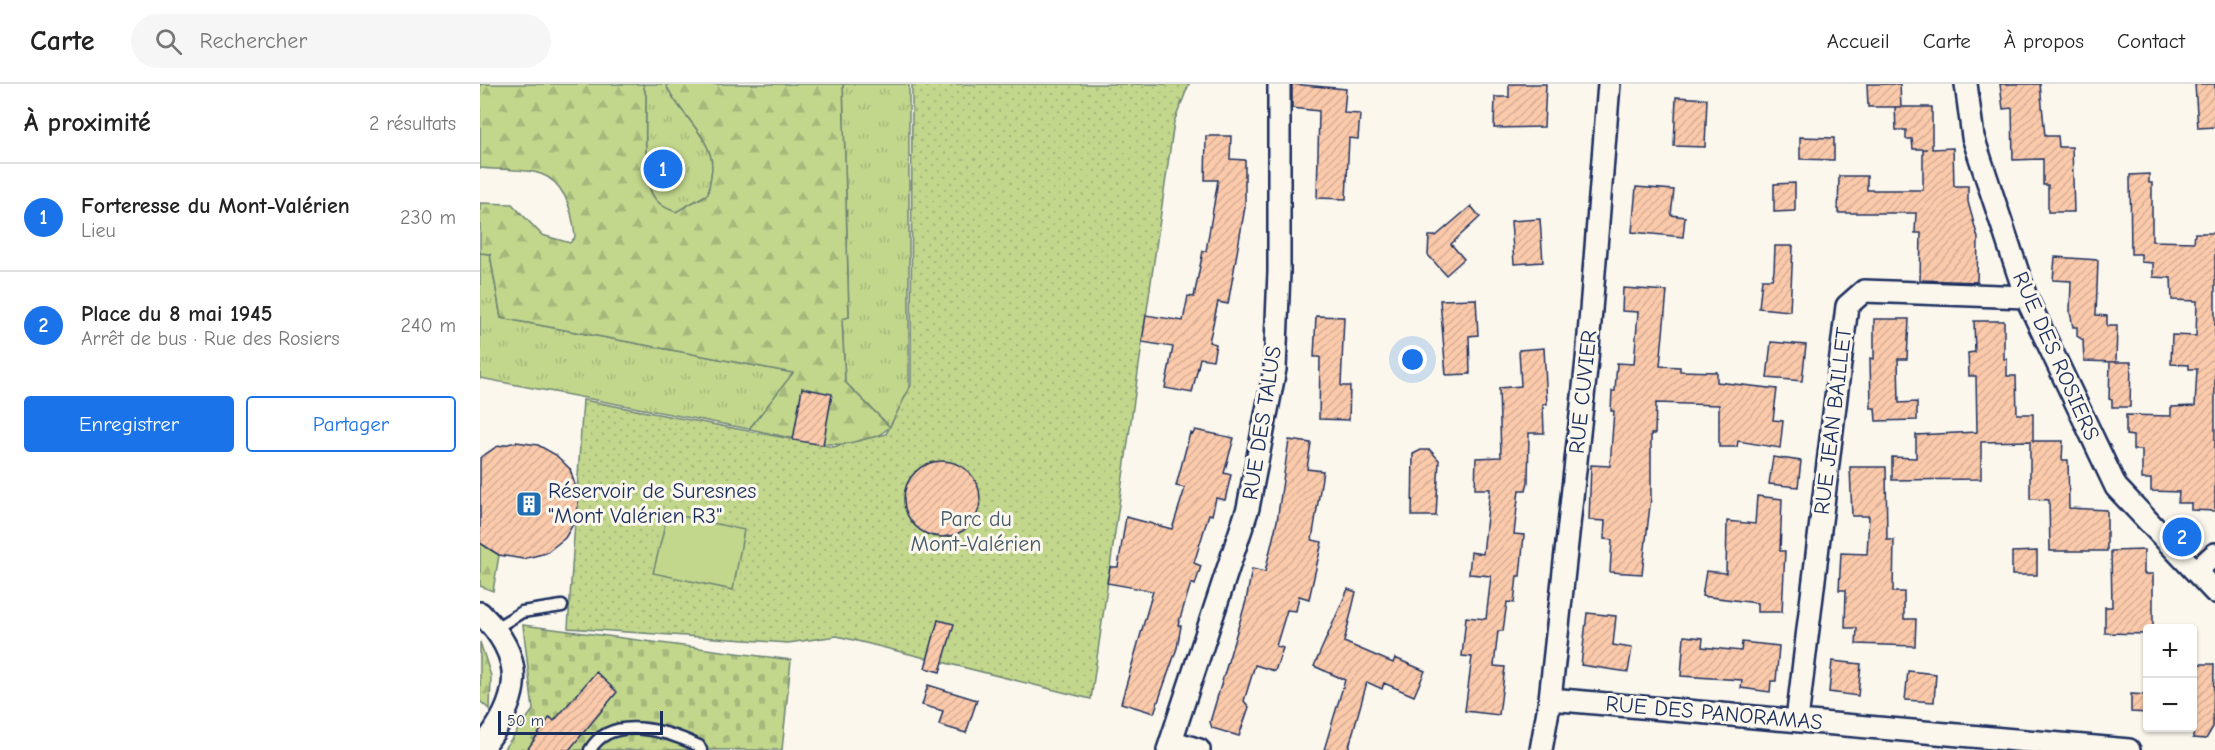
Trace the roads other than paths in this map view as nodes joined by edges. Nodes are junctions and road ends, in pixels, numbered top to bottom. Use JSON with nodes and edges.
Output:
{"nodes":[{"id":1,"x":1279,"y":84,"type":"edge"},
{"id":2,"x":1609,"y":84,"type":"edge"},
{"id":3,"x":1966,"y":84,"type":"edge"},
{"id":4,"x":2026,"y":297,"type":"junction"},
{"id":5,"x":2215,"y":554,"type":"edge"},
{"id":6,"x":2197,"y":570,"type":"junction"},
{"id":7,"x":2215,"y":592,"type":"edge"},
{"id":8,"x":562,"y":606,"type":"dead end"},
{"id":9,"x":485,"y":618,"type":"edge"},
{"id":10,"x":1550,"y":699,"type":"junction"},
{"id":11,"x":1797,"y":720,"type":"junction"},
{"id":12,"x":1169,"y":746,"type":"edge"},
{"id":13,"x":480,"y":750,"type":"edge"},
{"id":14,"x":590,"y":750,"type":"edge"},
{"id":15,"x":700,"y":750,"type":"edge"},
{"id":16,"x":1200,"y":750,"type":"edge"},
{"id":17,"x":1541,"y":750,"type":"edge"},
{"id":18,"x":2129,"y":750,"type":"edge"}],
"edges":[{"from":1,"to":12,"type":"street","name":"RUE DES TALUS"},
{"from":2,"to":10,"type":"street","name":"RUE CUVIER"},
{"from":3,"to":4,"type":"street","name":"RUE DES ROSIERS"},
{"from":4,"to":6,"type":"street","name":"RUE DES ROSIERS"},
{"from":4,"to":11,"type":"street","name":"RUE JEAN BAILLET"},
{"from":5,"to":6,"type":"street"},
{"from":6,"to":7,"type":"street","name":"RUE DES ROSIERS"},
{"from":8,"to":9,"type":"lane"},
{"from":9,"to":13,"type":"street"},
{"from":10,"to":11,"type":"street","name":"RUE DES PANORAMAS"},
{"from":10,"to":17,"type":"street","name":"RUE CUVIER"},
{"from":11,"to":18,"type":"street","name":"RUE DES PANORAMAS"},
{"from":12,"to":16,"type":"street"},
{"from":14,"to":15,"type":"lane"}]}
